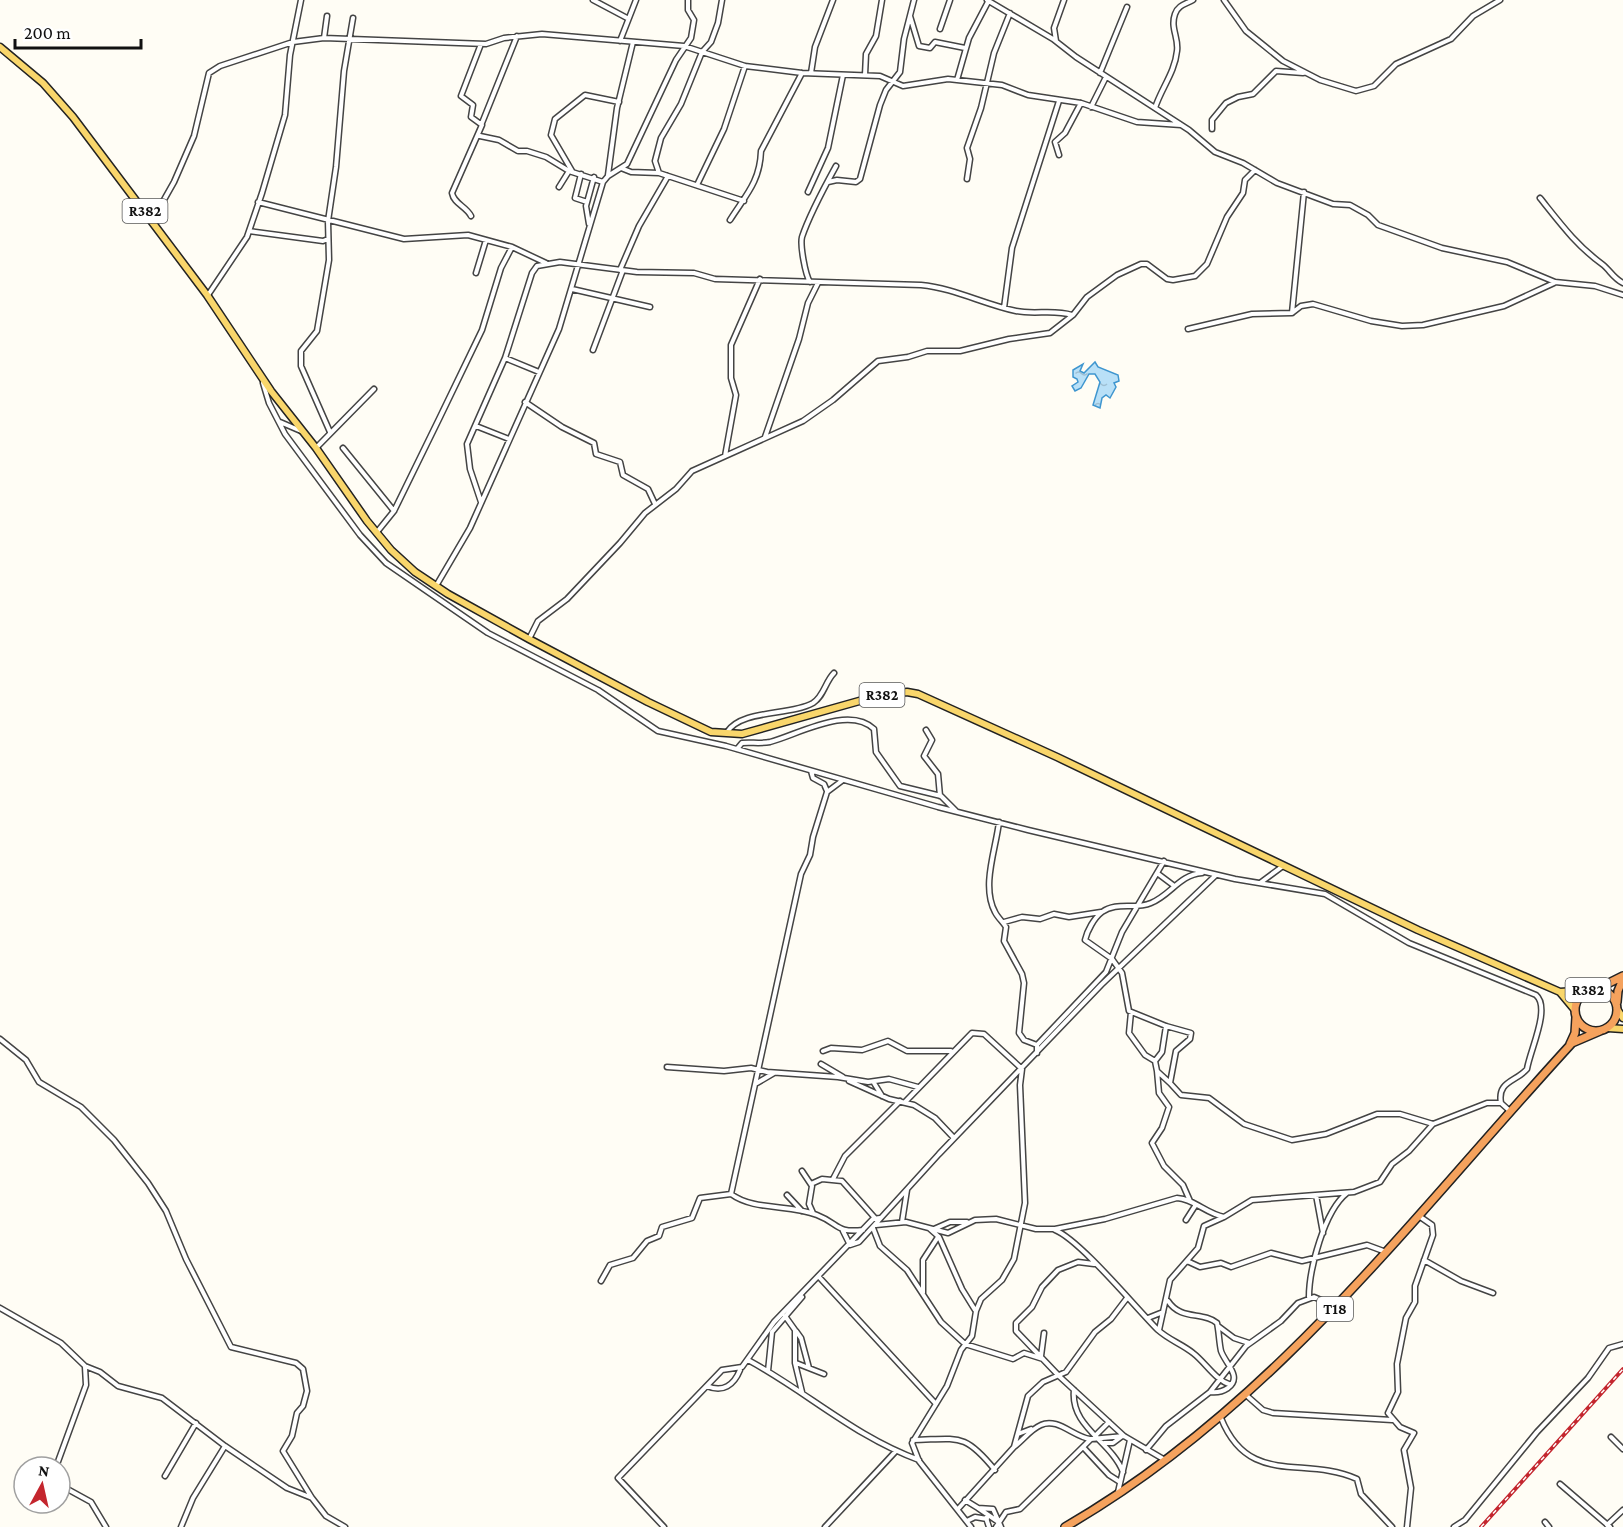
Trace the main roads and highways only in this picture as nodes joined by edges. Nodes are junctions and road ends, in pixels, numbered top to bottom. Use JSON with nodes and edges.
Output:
{"nodes":[{"id":1,"x":0,"y":47,"type":"edge"},
{"id":2,"x":1623,"y":978,"type":"edge"},
{"id":3,"x":1593,"y":989,"type":"junction"},
{"id":4,"x":1560,"y":992,"type":"junction"},
{"id":5,"x":1617,"y":1007,"type":"junction"},
{"id":6,"x":1575,"y":1013,"type":"junction"},
{"id":7,"x":1623,"y":1018,"type":"edge"},
{"id":8,"x":1604,"y":1029,"type":"junction"},
{"id":9,"x":1623,"y":1029,"type":"edge"},
{"id":10,"x":1567,"y":1049,"type":"junction"},
{"id":11,"x":1065,"y":1527,"type":"edge"}],
"edges":[{"from":1,"to":4,"type":"main road","number":"R382"},
{"from":2,"to":3,"type":"highway"},
{"from":2,"to":5,"type":"highway"},
{"from":3,"to":4,"type":"main road","number":"R382"},
{"from":3,"to":5,"type":"highway","number":"R382"},
{"from":3,"to":6,"type":"highway","number":"R382"},
{"from":4,"to":6,"type":"main road","number":"R382"},
{"from":5,"to":7,"type":"main road"},
{"from":5,"to":8,"type":"highway","number":"R382"},
{"from":6,"to":8,"type":"highway","number":"R382"},
{"from":6,"to":10,"type":"highway","number":"T18"},
{"from":8,"to":9,"type":"main road","number":"T18"},
{"from":8,"to":10,"type":"highway","number":"T18"},
{"from":10,"to":11,"type":"highway","number":"T18"}]}
